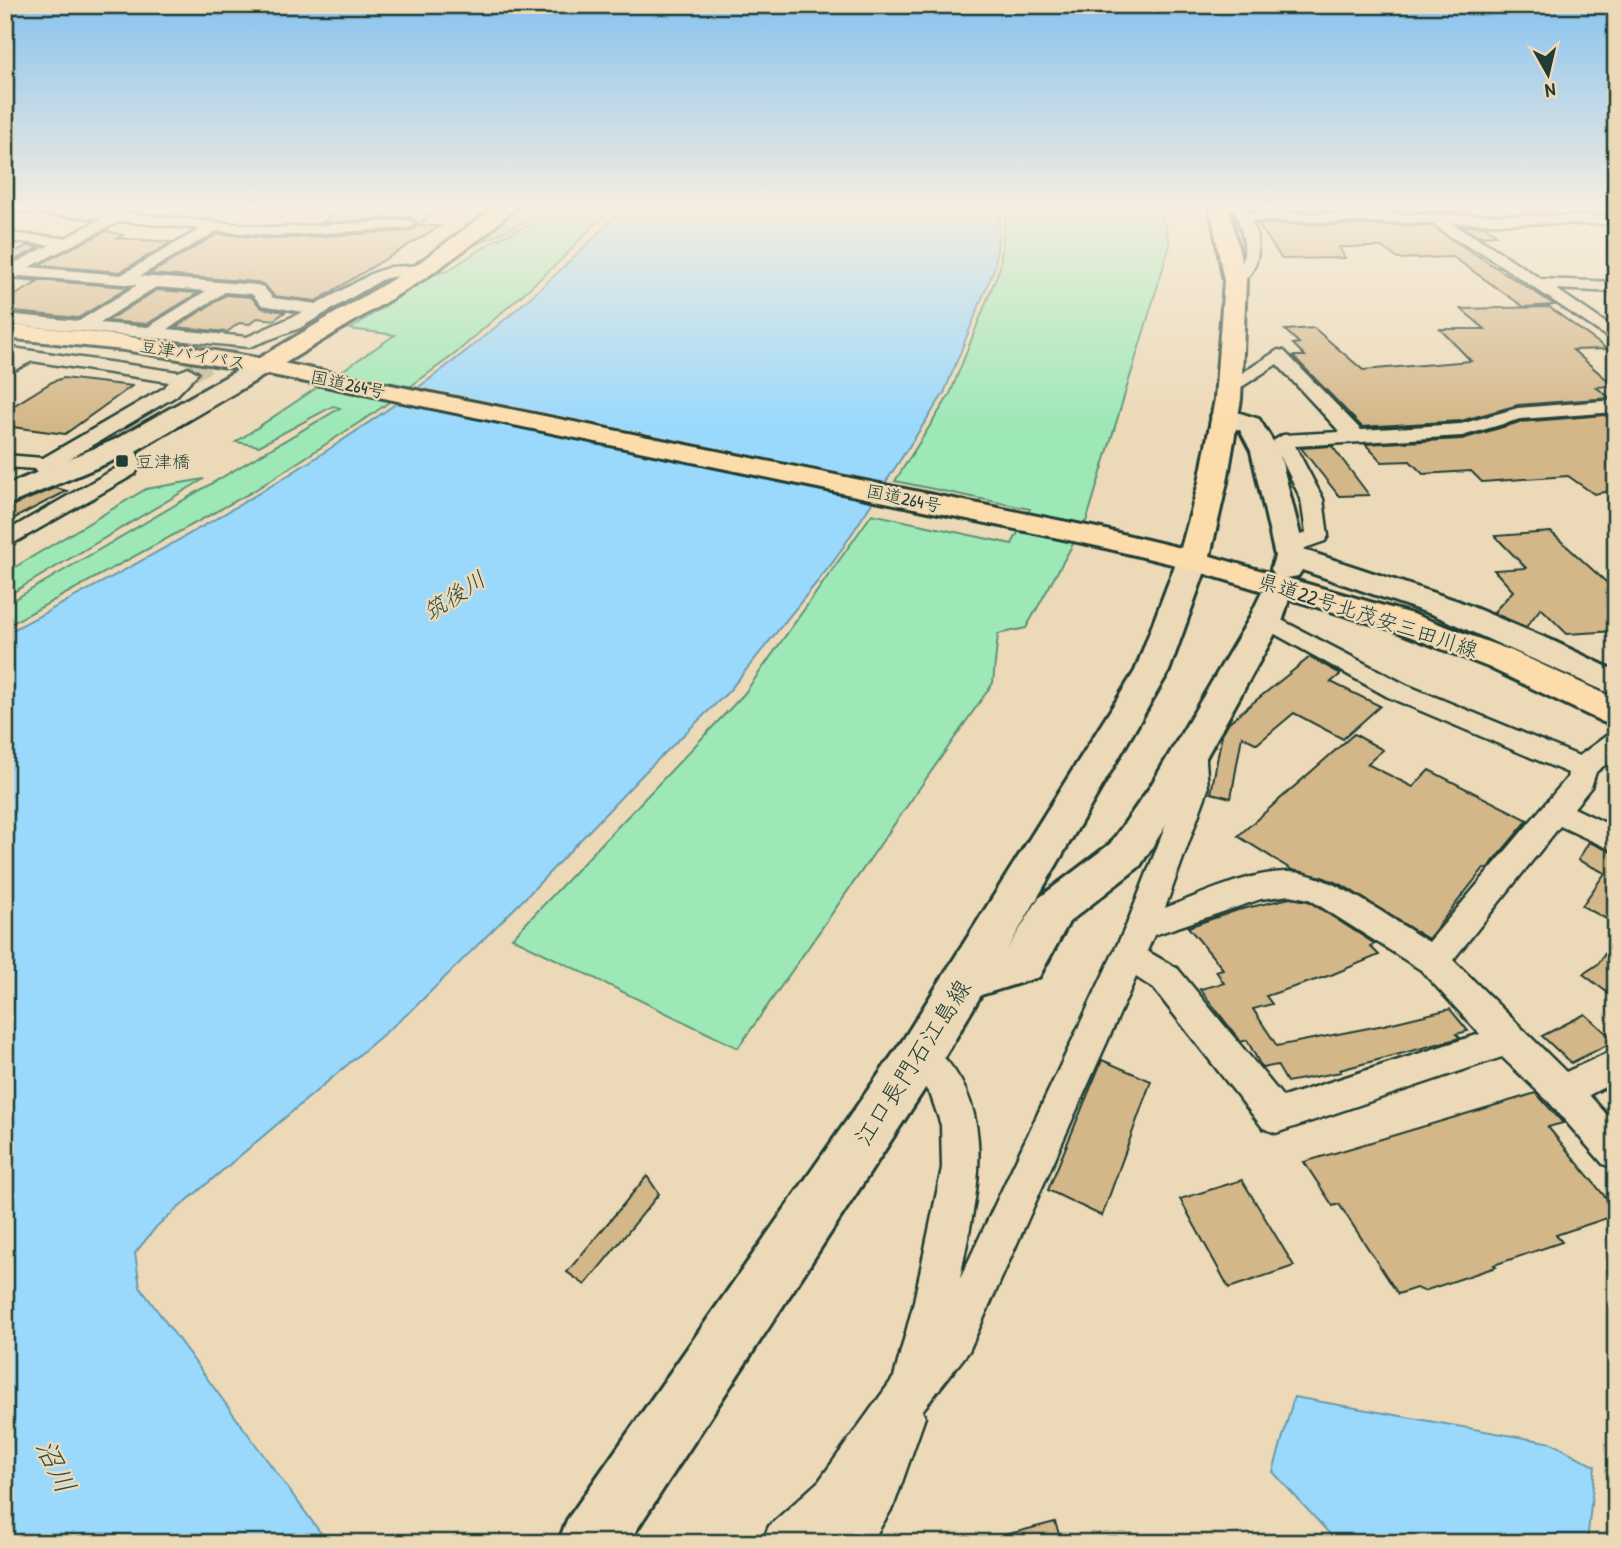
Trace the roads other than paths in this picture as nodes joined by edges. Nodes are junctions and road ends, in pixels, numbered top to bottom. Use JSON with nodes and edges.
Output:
{"nodes":[{"id":1,"x":138,"y":279,"type":"edge"},
{"id":2,"x":373,"y":279,"type":"edge"},
{"id":3,"x":410,"y":279,"type":"edge"},
{"id":4,"x":1238,"y":279,"type":"edge"},
{"id":5,"x":1531,"y":279,"type":"edge"},
{"id":6,"x":154,"y":281,"type":"junction"},
{"id":7,"x":1235,"y":281,"type":"joint"},
{"id":8,"x":1538,"y":284,"type":"junction"},
{"id":9,"x":1616,"y":287,"type":"edge"},
{"id":10,"x":221,"y":288,"type":"junction"},
{"id":11,"x":322,"y":310,"type":"junction"},
{"id":12,"x":5,"y":319,"type":"edge"},
{"id":13,"x":82,"y":326,"type":"junction"},
{"id":14,"x":5,"y":333,"type":"edge"},
{"id":15,"x":151,"y":333,"type":"junction"},
{"id":16,"x":1616,"y":338,"type":"edge"},
{"id":17,"x":5,"y":352,"type":"edge"},
{"id":18,"x":29,"y":355,"type":"junction"},
{"id":19,"x":263,"y":366,"type":"junction"},
{"id":20,"x":5,"y":370,"type":"edge"},
{"id":21,"x":1228,"y":388,"type":"junction"},
{"id":22,"x":1616,"y":406,"type":"edge"},
{"id":23,"x":1224,"y":416,"type":"junction"},
{"id":24,"x":1356,"y":437,"type":"junction"},
{"id":25,"x":124,"y":446,"type":"junction"},
{"id":26,"x":5,"y":461,"type":"edge"},
{"id":27,"x":48,"y":472,"type":"junction"},
{"id":28,"x":5,"y":497,"type":"edge"},
{"id":29,"x":5,"y":541,"type":"edge"},
{"id":30,"x":1193,"y":560,"type":"junction"},
{"id":31,"x":1281,"y":578,"type":"junction"},
{"id":32,"x":1616,"y":685,"type":"edge"},
{"id":33,"x":1616,"y":714,"type":"edge"},
{"id":34,"x":1616,"y":742,"type":"edge"},
{"id":35,"x":1191,"y":747,"type":"junction"},
{"id":36,"x":1582,"y":768,"type":"junction"},
{"id":37,"x":1554,"y":811,"type":"junction"},
{"id":38,"x":1616,"y":841,"type":"edge"},
{"id":39,"x":1143,"y":923,"type":"junction"},
{"id":40,"x":1129,"y":957,"type":"junction"},
{"id":41,"x":1433,"y":961,"type":"junction"},
{"id":42,"x":965,"y":981,"type":"junction"},
{"id":43,"x":1508,"y":1040,"type":"junction"},
{"id":44,"x":920,"y":1055,"type":"junction"},
{"id":45,"x":1616,"y":1064,"type":"edge"},
{"id":46,"x":1562,"y":1091,"type":"junction"},
{"id":47,"x":1616,"y":1152,"type":"edge"},
{"id":48,"x":912,"y":1388,"type":"junction"},
{"id":49,"x":590,"y":1543,"type":"edge"},
{"id":50,"x":786,"y":1543,"type":"edge"},
{"id":51,"x":843,"y":1543,"type":"edge"}],
"edges":[{"from":1,"to":6,"type":"street"},
{"from":2,"to":11,"type":"street"},
{"from":3,"to":19,"type":"main road"},
{"from":4,"to":7,"type":"street"},
{"from":5,"to":8,"type":"street"},
{"from":6,"to":10,"type":"street"},
{"from":6,"to":13,"type":"street"},
{"from":7,"to":21,"type":"main road"},
{"from":8,"to":9,"type":"street"},
{"from":8,"to":16,"type":"street"},
{"from":10,"to":11,"type":"street"},
{"from":10,"to":15,"type":"street"},
{"from":11,"to":15,"type":"street"},
{"from":12,"to":13,"type":"street"},
{"from":13,"to":15,"type":"street"},
{"from":14,"to":19,"type":"main road","name":"豆津バイパス"},
{"from":17,"to":18,"type":"street"},
{"from":18,"to":20,"type":"street"},
{"from":18,"to":27,"type":"street"},
{"from":19,"to":25,"type":"street"},
{"from":19,"to":30,"type":"main road","name":"国道264号"},
{"from":21,"to":23,"type":"main road"},
{"from":21,"to":24,"type":"street"},
{"from":22,"to":24,"type":"street"},
{"from":23,"to":30,"type":"main road"},
{"from":23,"to":31,"type":"street"},
{"from":24,"to":31,"type":"street"},
{"from":25,"to":27,"type":"street"},
{"from":25,"to":29,"type":"street"},
{"from":26,"to":27,"type":"street"},
{"from":27,"to":28,"type":"street"},
{"from":30,"to":33,"type":"main road","name":"県道22号北茂安三田川線"},
{"from":30,"to":42,"type":"street","name":"江口長門石江島線"},
{"from":31,"to":32,"type":"street"},
{"from":31,"to":35,"type":"street"},
{"from":31,"to":36,"type":"street"},
{"from":34,"to":36,"type":"street"},
{"from":35,"to":39,"type":"street"},
{"from":35,"to":42,"type":"street"},
{"from":36,"to":37,"type":"street"},
{"from":37,"to":38,"type":"street"},
{"from":37,"to":41,"type":"street"},
{"from":39,"to":40,"type":"street"},
{"from":39,"to":41,"type":"street"},
{"from":40,"to":43,"type":"street"},
{"from":40,"to":48,"type":"street"},
{"from":41,"to":43,"type":"street"},
{"from":42,"to":44,"type":"street","name":"江口長門石江島線"},
{"from":43,"to":46,"type":"street"},
{"from":44,"to":48,"type":"street"},
{"from":44,"to":49,"type":"street","name":"江口長門石江島線"},
{"from":45,"to":46,"type":"street"},
{"from":46,"to":47,"type":"street"},
{"from":48,"to":50,"type":"street"},
{"from":48,"to":51,"type":"street"}]}
